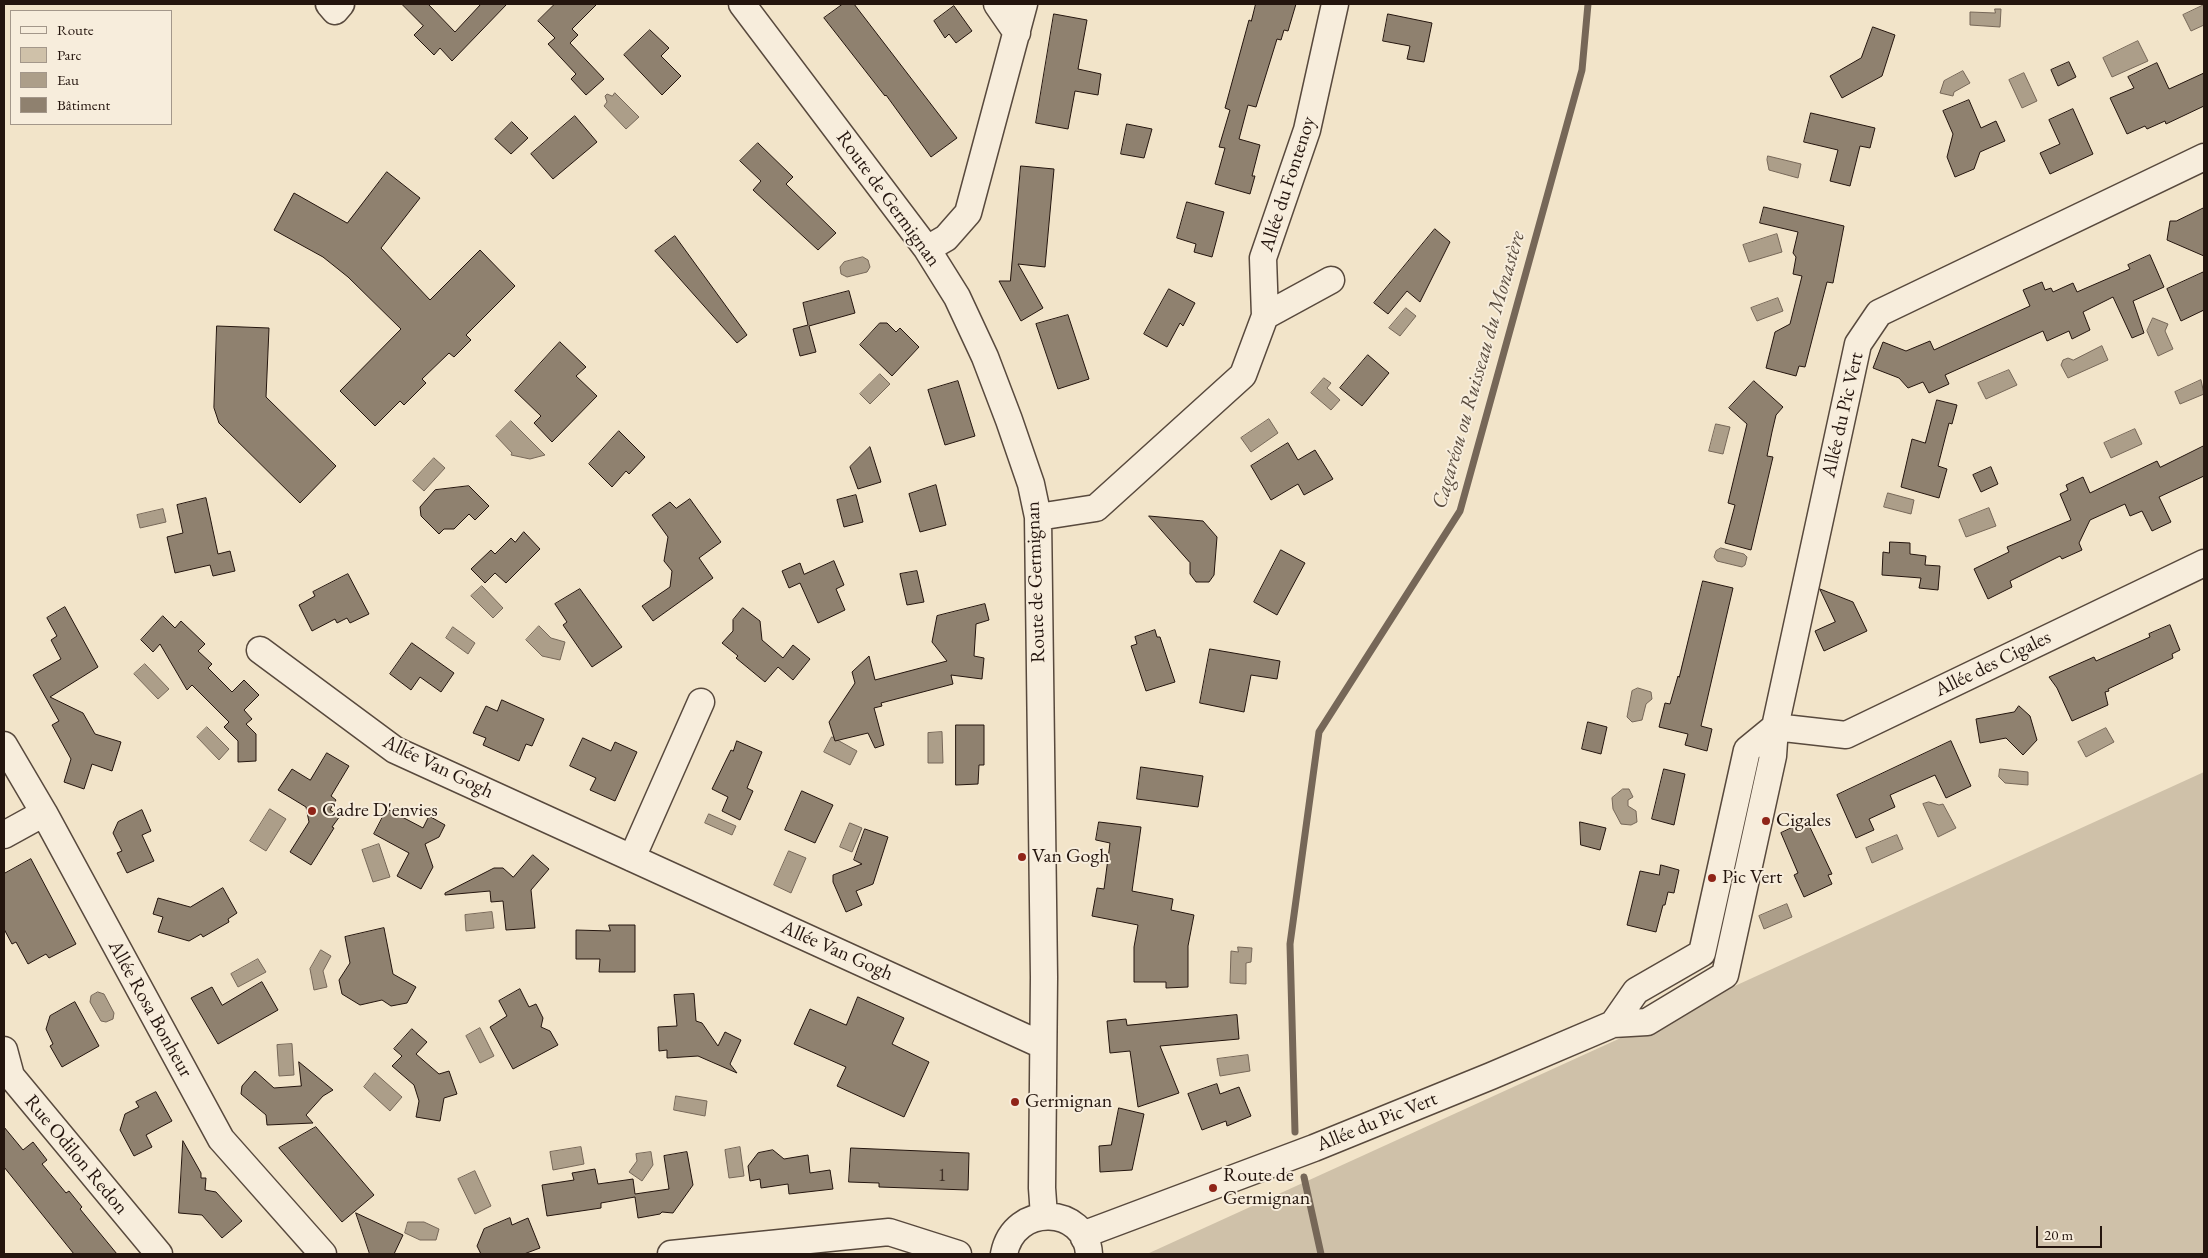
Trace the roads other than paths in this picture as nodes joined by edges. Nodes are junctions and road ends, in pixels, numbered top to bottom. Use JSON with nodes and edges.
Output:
{"nodes":[{"id":1,"x":742,"y":4,"type":"edge"},
{"id":2,"x":997,"y":4,"type":"edge"},
{"id":3,"x":1024,"y":4,"type":"edge"},
{"id":4,"x":1335,"y":4,"type":"edge"},
{"id":5,"x":1017,"y":33,"type":"junction"},
{"id":6,"x":2204,"y":157,"type":"edge"},
{"id":7,"x":926,"y":250,"type":"junction"},
{"id":8,"x":1331,"y":280,"type":"dead end"},
{"id":9,"x":1265,"y":316,"type":"junction"},
{"id":10,"x":1038,"y":517,"type":"junction"},
{"id":11,"x":2204,"y":562,"type":"edge"},
{"id":12,"x":260,"y":650,"type":"dead end"},
{"id":13,"x":701,"y":702,"type":"dead end"},
{"id":14,"x":1775,"y":727,"type":"junction"},
{"id":15,"x":4,"y":744,"type":"edge"},
{"id":16,"x":44,"y":813,"type":"junction"},
{"id":17,"x":4,"y":835,"type":"edge"},
{"id":18,"x":632,"y":858,"type":"junction"},
{"id":19,"x":1042,"y":1045,"type":"junction"},
{"id":20,"x":4,"y":1050,"type":"edge"},
{"id":21,"x":1044,"y":1216,"type":"junction"},
{"id":22,"x":1086,"y":1246,"type":"edge"},
{"id":23,"x":159,"y":1254,"type":"edge"},
{"id":24,"x":323,"y":1254,"type":"edge"},
{"id":25,"x":671,"y":1254,"type":"edge"},
{"id":26,"x":958,"y":1254,"type":"edge"},
{"id":27,"x":1000,"y":1254,"type":"edge"}],
"edges":[{"from":1,"to":7,"type":"street","name":"Route de Germignan"},
{"from":2,"to":5,"type":"street"},
{"from":3,"to":5,"type":"street"},
{"from":4,"to":9,"type":"street","name":"Allée du Fontenoy"},
{"from":5,"to":7,"type":"street"},
{"from":6,"to":14,"type":"street","name":"Allée du Pic Vert"},
{"from":7,"to":10,"type":"street","name":"Route de Germignan"},
{"from":8,"to":9,"type":"street"},
{"from":9,"to":10,"type":"street","name":"Allée du Fontenoy"},
{"from":10,"to":19,"type":"street","name":"Route de Germignan"},
{"from":11,"to":14,"type":"street","name":"Allée des Cigales"},
{"from":12,"to":18,"type":"street","name":"Allée Van Gogh"},
{"from":13,"to":18,"type":"street"},
{"from":14,"to":22,"type":"street","name":"Allée du Pic Vert"},
{"from":15,"to":16,"type":"street","name":"Allée Rosa Bonheur"},
{"from":16,"to":17,"type":"street"},
{"from":16,"to":24,"type":"street","name":"Allée Rosa Bonheur"},
{"from":18,"to":19,"type":"street","name":"Allée Van Gogh"},
{"from":19,"to":21,"type":"street","name":"Route de Germignan"},
{"from":20,"to":23,"type":"street","name":"Rue Odilon Redon"},
{"from":21,"to":22,"type":"street"},
{"from":21,"to":27,"type":"street"},
{"from":25,"to":26,"type":"street"}]}
